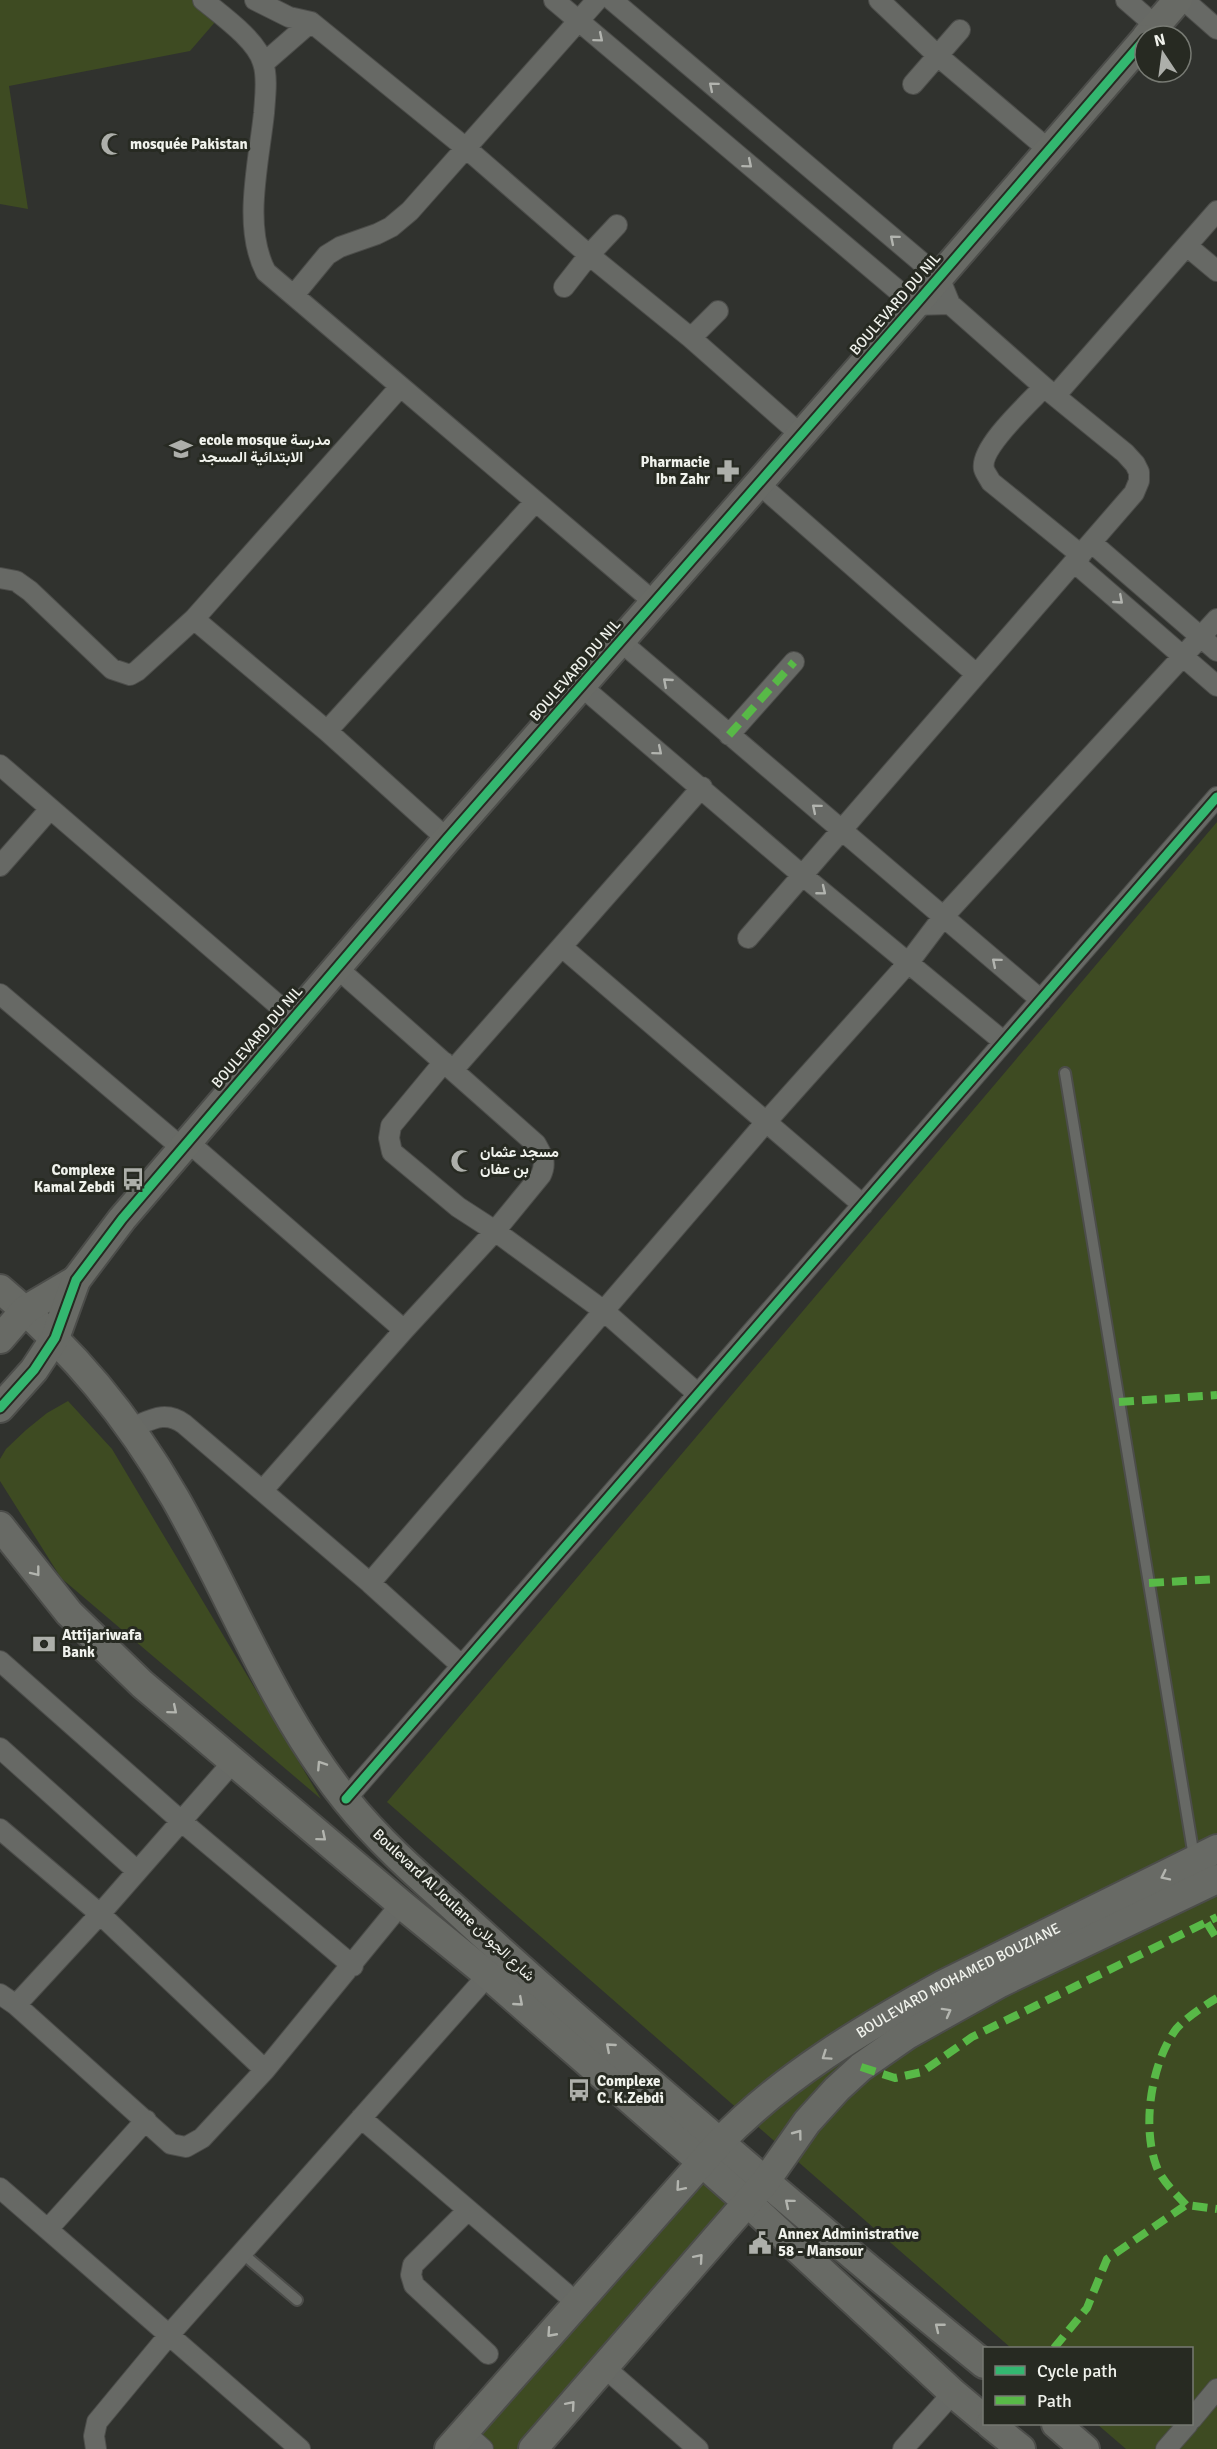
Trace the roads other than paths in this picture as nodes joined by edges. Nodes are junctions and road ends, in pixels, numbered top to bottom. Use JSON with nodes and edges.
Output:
{"nodes":[{"id":1,"x":255,"y":0,"type":"edge"},
{"id":2,"x":554,"y":0,"type":"edge"},
{"id":3,"x":597,"y":0,"type":"edge"},
{"id":4,"x":612,"y":0,"type":"edge"},
{"id":5,"x":879,"y":0,"type":"edge"},
{"id":6,"x":1126,"y":0,"type":"edge"},
{"id":7,"x":1178,"y":0,"type":"edge"},
{"id":8,"x":1184,"y":0,"type":"edge"},
{"id":9,"x":212,"y":2,"type":"edge"},
{"id":10,"x":579,"y":21,"type":"junction"},
{"id":11,"x":311,"y":22,"type":"junction"},
{"id":12,"x":1142,"y":24,"type":"edge"},
{"id":13,"x":1158,"y":24,"type":"edge"},
{"id":14,"x":1217,"y":29,"type":"edge"},
{"id":15,"x":960,"y":30,"type":"dead end"},
{"id":16,"x":1133,"y":52,"type":"edge"},
{"id":17,"x":938,"y":56,"type":"junction"},
{"id":18,"x":264,"y":63,"type":"junction"},
{"id":19,"x":913,"y":84,"type":"dead end"},
{"id":20,"x":467,"y":149,"type":"junction"},
{"id":21,"x":1048,"y":150,"type":"junction"},
{"id":22,"x":1217,"y":211,"type":"edge"},
{"id":23,"x":617,"y":225,"type":"dead end"},
{"id":24,"x":1187,"y":246,"type":"junction"},
{"id":25,"x":589,"y":255,"type":"junction"},
{"id":26,"x":1217,"y":271,"type":"edge"},
{"id":27,"x":939,"y":277,"type":"junction"},
{"id":28,"x":564,"y":287,"type":"dead end"},
{"id":29,"x":294,"y":295,"type":"junction"},
{"id":30,"x":950,"y":304,"type":"junction"},
{"id":31,"x":915,"y":305,"type":"junction"},
{"id":32,"x":718,"y":311,"type":"dead end"},
{"id":33,"x":691,"y":338,"type":"junction"},
{"id":34,"x":400,"y":387,"type":"junction"},
{"id":35,"x":1049,"y":391,"type":"junction"},
{"id":36,"x":801,"y":435,"type":"junction"},
{"id":37,"x":758,"y":483,"type":"junction"},
{"id":38,"x":535,"y":502,"type":"junction"},
{"id":39,"x":1083,"y":553,"type":"junction"},
{"id":40,"x":0,"y":578,"type":"edge"},
{"id":41,"x":654,"y":602,"type":"junction"},
{"id":42,"x":194,"y":619,"type":"junction"},
{"id":43,"x":1217,"y":619,"type":"edge"},
{"id":44,"x":1201,"y":638,"type":"junction"},
{"id":45,"x":620,"y":641,"type":"junction"},
{"id":46,"x":1217,"y":651,"type":"edge"},
{"id":47,"x":1184,"y":657,"type":"junction"},
{"id":48,"x":794,"y":662,"type":"dead end"},
{"id":49,"x":976,"y":674,"type":"junction"},
{"id":50,"x":581,"y":686,"type":"junction"},
{"id":51,"x":1217,"y":686,"type":"edge"},
{"id":52,"x":327,"y":731,"type":"junction"},
{"id":53,"x":729,"y":735,"type":"junction"},
{"id":54,"x":0,"y":765,"type":"edge"},
{"id":55,"x":702,"y":787,"type":"junction"},
{"id":56,"x":1217,"y":797,"type":"edge"},
{"id":57,"x":50,"y":809,"type":"junction"},
{"id":58,"x":841,"y":830,"type":"junction"},
{"id":59,"x":447,"y":839,"type":"junction"},
{"id":60,"x":0,"y":866,"type":"edge"},
{"id":61,"x":802,"y":875,"type":"junction"},
{"id":62,"x":944,"y":917,"type":"junction"},
{"id":63,"x":748,"y":938,"type":"dead end"},
{"id":64,"x":562,"y":947,"type":"junction"},
{"id":65,"x":909,"y":962,"type":"junction"},
{"id":66,"x":336,"y":967,"type":"junction"},
{"id":67,"x":0,"y":994,"type":"edge"},
{"id":68,"x":1041,"y":1000,"type":"junction"},
{"id":69,"x":293,"y":1017,"type":"junction"},
{"id":70,"x":1004,"y":1042,"type":"junction"},
{"id":71,"x":449,"y":1066,"type":"junction"},
{"id":72,"x":1065,"y":1073,"type":"dead end"},
{"id":73,"x":766,"y":1122,"type":"junction"},
{"id":74,"x":184,"y":1144,"type":"junction"},
{"id":75,"x":863,"y":1205,"type":"junction"},
{"id":76,"x":495,"y":1231,"type":"junction"},
{"id":77,"x":76,"y":1281,"type":"junction"},
{"id":78,"x":0,"y":1289,"type":"edge"},
{"id":79,"x":26,"y":1310,"type":"junction"},
{"id":80,"x":604,"y":1311,"type":"junction"},
{"id":81,"x":404,"y":1330,"type":"junction"},
{"id":82,"x":55,"y":1338,"type":"junction"},
{"id":83,"x":0,"y":1339,"type":"edge"},
{"id":84,"x":698,"y":1394,"type":"junction"},
{"id":85,"x":0,"y":1408,"type":"edge"},
{"id":86,"x":131,"y":1428,"type":"junction"},
{"id":87,"x":263,"y":1490,"type":"junction"},
{"id":88,"x":0,"y":1526,"type":"edge"},
{"id":89,"x":370,"y":1583,"type":"junction"},
{"id":90,"x":0,"y":1661,"type":"edge"},
{"id":91,"x":462,"y":1665,"type":"junction"},
{"id":92,"x":0,"y":1748,"type":"edge"},
{"id":93,"x":233,"y":1762,"type":"junction"},
{"id":94,"x":346,"y":1799,"type":"junction"},
{"id":95,"x":181,"y":1821,"type":"junction"},
{"id":96,"x":0,"y":1829,"type":"edge"},
{"id":97,"x":1206,"y":1856,"type":"edge"},
{"id":98,"x":137,"y":1871,"type":"junction"},
{"id":99,"x":1217,"y":1880,"type":"edge"},
{"id":100,"x":401,"y":1904,"type":"junction"},
{"id":101,"x":100,"y":1914,"type":"junction"},
{"id":102,"x":353,"y":1966,"type":"junction"},
{"id":103,"x":488,"y":1975,"type":"junction"},
{"id":104,"x":8,"y":2000,"type":"edge"},
{"id":105,"x":265,"y":2070,"type":"junction"},
{"id":106,"x":361,"y":2118,"type":"junction"},
{"id":107,"x":146,"y":2120,"type":"junction"},
{"id":108,"x":711,"y":2153,"type":"junction"},
{"id":109,"x":0,"y":2188,"type":"edge"},
{"id":110,"x":756,"y":2192,"type":"junction"},
{"id":111,"x":468,"y":2210,"type":"junction"},
{"id":112,"x":48,"y":2229,"type":"junction"},
{"id":113,"x":242,"y":2253,"type":"junction"},
{"id":114,"x":297,"y":2300,"type":"dead end"},
{"id":115,"x":578,"y":2304,"type":"junction"},
{"id":116,"x":170,"y":2335,"type":"junction"},
{"id":117,"x":488,"y":2354,"type":"dead end"},
{"id":118,"x":983,"y":2363,"type":"edge"},
{"id":119,"x":604,"y":2367,"type":"junction"},
{"id":120,"x":1217,"y":2389,"type":"edge"},
{"id":121,"x":953,"y":2393,"type":"junction"},
{"id":122,"x":1193,"y":2417,"type":"edge"},
{"id":123,"x":983,"y":2418,"type":"edge"},
{"id":124,"x":991,"y":2425,"type":"edge"},
{"id":125,"x":1057,"y":2425,"type":"edge"},
{"id":126,"x":1187,"y":2425,"type":"edge"},
{"id":127,"x":466,"y":2443,"type":"edge"},
{"id":128,"x":96,"y":2449,"type":"edge"},
{"id":129,"x":300,"y":2449,"type":"edge"},
{"id":130,"x":533,"y":2449,"type":"edge"},
{"id":131,"x":698,"y":2449,"type":"edge"},
{"id":132,"x":903,"y":2449,"type":"edge"},
{"id":133,"x":1021,"y":2449,"type":"edge"},
{"id":134,"x":1085,"y":2449,"type":"edge"},
{"id":135,"x":1166,"y":2449,"type":"edge"}],
"edges":[{"from":1,"to":11,"type":"street"},
{"from":2,"to":10,"type":"street"},
{"from":3,"to":10,"type":"street"},
{"from":27,"to":4,"type":"street","one_way":true},
{"from":5,"to":17,"type":"street"},
{"from":6,"to":12,"type":"street"},
{"from":7,"to":13,"type":"street","name":"BOULEVARD DU NIL"},
{"from":8,"to":14,"type":"street"},
{"from":9,"to":18,"type":"street"},
{"from":10,"to":20,"type":"street"},
{"from":10,"to":31,"type":"street","one_way":true},
{"from":11,"to":18,"type":"street"},
{"from":11,"to":20,"type":"street"},
{"from":15,"to":17,"type":"street"},
{"from":16,"to":21,"type":"street","name":"BOULEVARD DU NIL"},
{"from":17,"to":19,"type":"street"},
{"from":17,"to":21,"type":"street"},
{"from":18,"to":29,"type":"street"},
{"from":20,"to":25,"type":"street"},
{"from":20,"to":29,"type":"street"},
{"from":21,"to":27,"type":"street","name":"BOULEVARD DU NIL"},
{"from":22,"to":24,"type":"street"},
{"from":23,"to":25,"type":"street"},
{"from":24,"to":26,"type":"street"},
{"from":24,"to":35,"type":"street"},
{"from":25,"to":28,"type":"street"},
{"from":25,"to":33,"type":"street"},
{"from":27,"to":30,"type":"street"},
{"from":27,"to":31,"type":"street","name":"BOULEVARD DU NIL"},
{"from":29,"to":34,"type":"street"},
{"from":30,"to":31,"type":"street"},
{"from":30,"to":35,"type":"street"},
{"from":31,"to":36,"type":"street","name":"BOULEVARD DU NIL"},
{"from":32,"to":33,"type":"street"},
{"from":33,"to":36,"type":"street"},
{"from":34,"to":38,"type":"street"},
{"from":34,"to":42,"type":"street"},
{"from":35,"to":39,"type":"street"},
{"from":35,"to":39,"type":"street"},
{"from":36,"to":37,"type":"street","name":"BOULEVARD DU NIL"},
{"from":37,"to":41,"type":"street","name":"BOULEVARD DU NIL"},
{"from":37,"to":49,"type":"street"},
{"from":38,"to":41,"type":"street"},
{"from":38,"to":52,"type":"street"},
{"from":39,"to":44,"type":"street"},
{"from":39,"to":47,"type":"street","one_way":true},
{"from":39,"to":49,"type":"street"},
{"from":40,"to":42,"type":"street"},
{"from":41,"to":45,"type":"street","name":"BOULEVARD DU NIL"},
{"from":42,"to":52,"type":"street"},
{"from":43,"to":44,"type":"street"},
{"from":44,"to":46,"type":"street"},
{"from":44,"to":47,"type":"street"},
{"from":45,"to":50,"type":"street","name":"BOULEVARD DU NIL"},
{"from":53,"to":45,"type":"street","one_way":true},
{"from":47,"to":51,"type":"street"},
{"from":47,"to":62,"type":"street"},
{"from":48,"to":53,"type":"street"},
{"from":49,"to":58,"type":"street"},
{"from":50,"to":55,"type":"street","one_way":true},
{"from":50,"to":59,"type":"street","name":"BOULEVARD DU NIL"},
{"from":52,"to":59,"type":"street"},
{"from":58,"to":53,"type":"street","one_way":true},
{"from":54,"to":57,"type":"street"},
{"from":55,"to":61,"type":"street"},
{"from":55,"to":64,"type":"street"},
{"from":56,"to":68,"type":"street"},
{"from":57,"to":60,"type":"street"},
{"from":57,"to":69,"type":"street"},
{"from":58,"to":61,"type":"street"},
{"from":58,"to":62,"type":"street"},
{"from":59,"to":66,"type":"street","name":"BOULEVARD DU NIL"},
{"from":61,"to":63,"type":"street"},
{"from":61,"to":65,"type":"street","one_way":true},
{"from":62,"to":65,"type":"street"},
{"from":68,"to":62,"type":"street","one_way":true},
{"from":64,"to":71,"type":"street"},
{"from":64,"to":73,"type":"street"},
{"from":65,"to":70,"type":"street"},
{"from":65,"to":73,"type":"street"},
{"from":66,"to":69,"type":"street","name":"BOULEVARD DU NIL"},
{"from":66,"to":71,"type":"street"},
{"from":67,"to":74,"type":"street"},
{"from":68,"to":70,"type":"street"},
{"from":69,"to":74,"type":"street","name":"BOULEVARD DU NIL"},
{"from":70,"to":75,"type":"street"},
{"from":71,"to":76,"type":"street"},
{"from":71,"to":76,"type":"street"},
{"from":72,"to":97,"type":"lane"},
{"from":73,"to":75,"type":"street"},
{"from":73,"to":80,"type":"street"},
{"from":74,"to":77,"type":"street","name":"BOULEVARD DU NIL"},
{"from":74,"to":81,"type":"street"},
{"from":75,"to":84,"type":"street"},
{"from":76,"to":80,"type":"street"},
{"from":76,"to":81,"type":"street"},
{"from":77,"to":79,"type":"street","name":"BOULEVARD DU NIL"},
{"from":77,"to":82,"type":"street","name":"BOULEVARD DU NIL"},
{"from":78,"to":79,"type":"street","name":"Boulevard Al Joulane شارع الجولان"},
{"from":79,"to":82,"type":"street","name":"Boulevard Al Joulane شارع الجولان"},
{"from":79,"to":83,"type":"street","name":"BOULEVARD DU NIL"},
{"from":80,"to":84,"type":"street"},
{"from":80,"to":89,"type":"street"},
{"from":81,"to":87,"type":"street"},
{"from":82,"to":85,"type":"street","name":"BOULEVARD DU NIL"},
{"from":82,"to":86,"type":"street","name":"Boulevard Al Joulane شارع الجولان"},
{"from":84,"to":91,"type":"street"},
{"from":86,"to":87,"type":"street"},
{"from":94,"to":86,"type":"street","name":"Boulevard Al Joulane شارع الجولان","one_way":true},
{"from":87,"to":89,"type":"street"},
{"from":88,"to":93,"type":"street","name":"Boulevard Al Joulane شارع الجولان","one_way":true},
{"from":89,"to":91,"type":"street"},
{"from":90,"to":95,"type":"street"},
{"from":91,"to":94,"type":"street"},
{"from":92,"to":98,"type":"street"},
{"from":93,"to":95,"type":"street"},
{"from":93,"to":100,"type":"street","name":"Boulevard Al Joulane شارع الجولان","one_way":true},
{"from":108,"to":94,"type":"street","name":"Boulevard Al Joulane شارع الجولان","one_way":true},
{"from":95,"to":98,"type":"street"},
{"from":95,"to":102,"type":"street"},
{"from":96,"to":101,"type":"street"},
{"from":97,"to":108,"type":"street","name":"BOULEVARD MOHAMED BOUZIANE","one_way":true},
{"from":98,"to":101,"type":"street"},
{"from":110,"to":99,"type":"street","name":"BOULEVARD MOHAMED BOUZIANE","one_way":true},
{"from":100,"to":102,"type":"street"},
{"from":100,"to":103,"type":"street","name":"Boulevard Al Joulane شارع الجولان"},
{"from":101,"to":104,"type":"street"},
{"from":101,"to":105,"type":"street"},
{"from":102,"to":105,"type":"street"},
{"from":103,"to":106,"type":"street"},
{"from":103,"to":108,"type":"street","name":"Boulevard Al Joulane شارع الجولان","one_way":true},
{"from":104,"to":107,"type":"street"},
{"from":105,"to":107,"type":"street"},
{"from":106,"to":111,"type":"street"},
{"from":106,"to":113,"type":"street"},
{"from":107,"to":112,"type":"street"},
{"from":108,"to":110,"type":"street","name":"Boulevard Al Joulane شارع الجولان"},
{"from":108,"to":115,"type":"street","name":"BOULEVARD MOHAMED BOUZIANE","one_way":true},
{"from":109,"to":112,"type":"street"},
{"from":118,"to":110,"type":"street","name":"Boulevard Al Joulane شارع الجولان","one_way":true},
{"from":119,"to":110,"type":"street","name":"BOULEVARD MOHAMED BOUZIANE","one_way":true},
{"from":110,"to":121,"type":"street","name":"Boulevard Al Joulane شارع الجولان"},
{"from":111,"to":115,"type":"street"},
{"from":111,"to":117,"type":"street"},
{"from":112,"to":116,"type":"street"},
{"from":113,"to":114,"type":"lane"},
{"from":113,"to":116,"type":"street"},
{"from":115,"to":127,"type":"street","name":"BOULEVARD MOHAMED BOUZIANE","one_way":true},
{"from":116,"to":128,"type":"street"},
{"from":116,"to":129,"type":"street"},
{"from":130,"to":119,"type":"street","name":"BOULEVARD MOHAMED BOUZIANE","one_way":true},
{"from":119,"to":131,"type":"street"},
{"from":120,"to":122,"type":"street"},
{"from":121,"to":123,"type":"street","name":"Boulevard Al Joulane شارع الجولان"},
{"from":121,"to":132,"type":"street"},
{"from":124,"to":133,"type":"street"},
{"from":125,"to":134,"type":"street"},
{"from":126,"to":135,"type":"street"}]}
